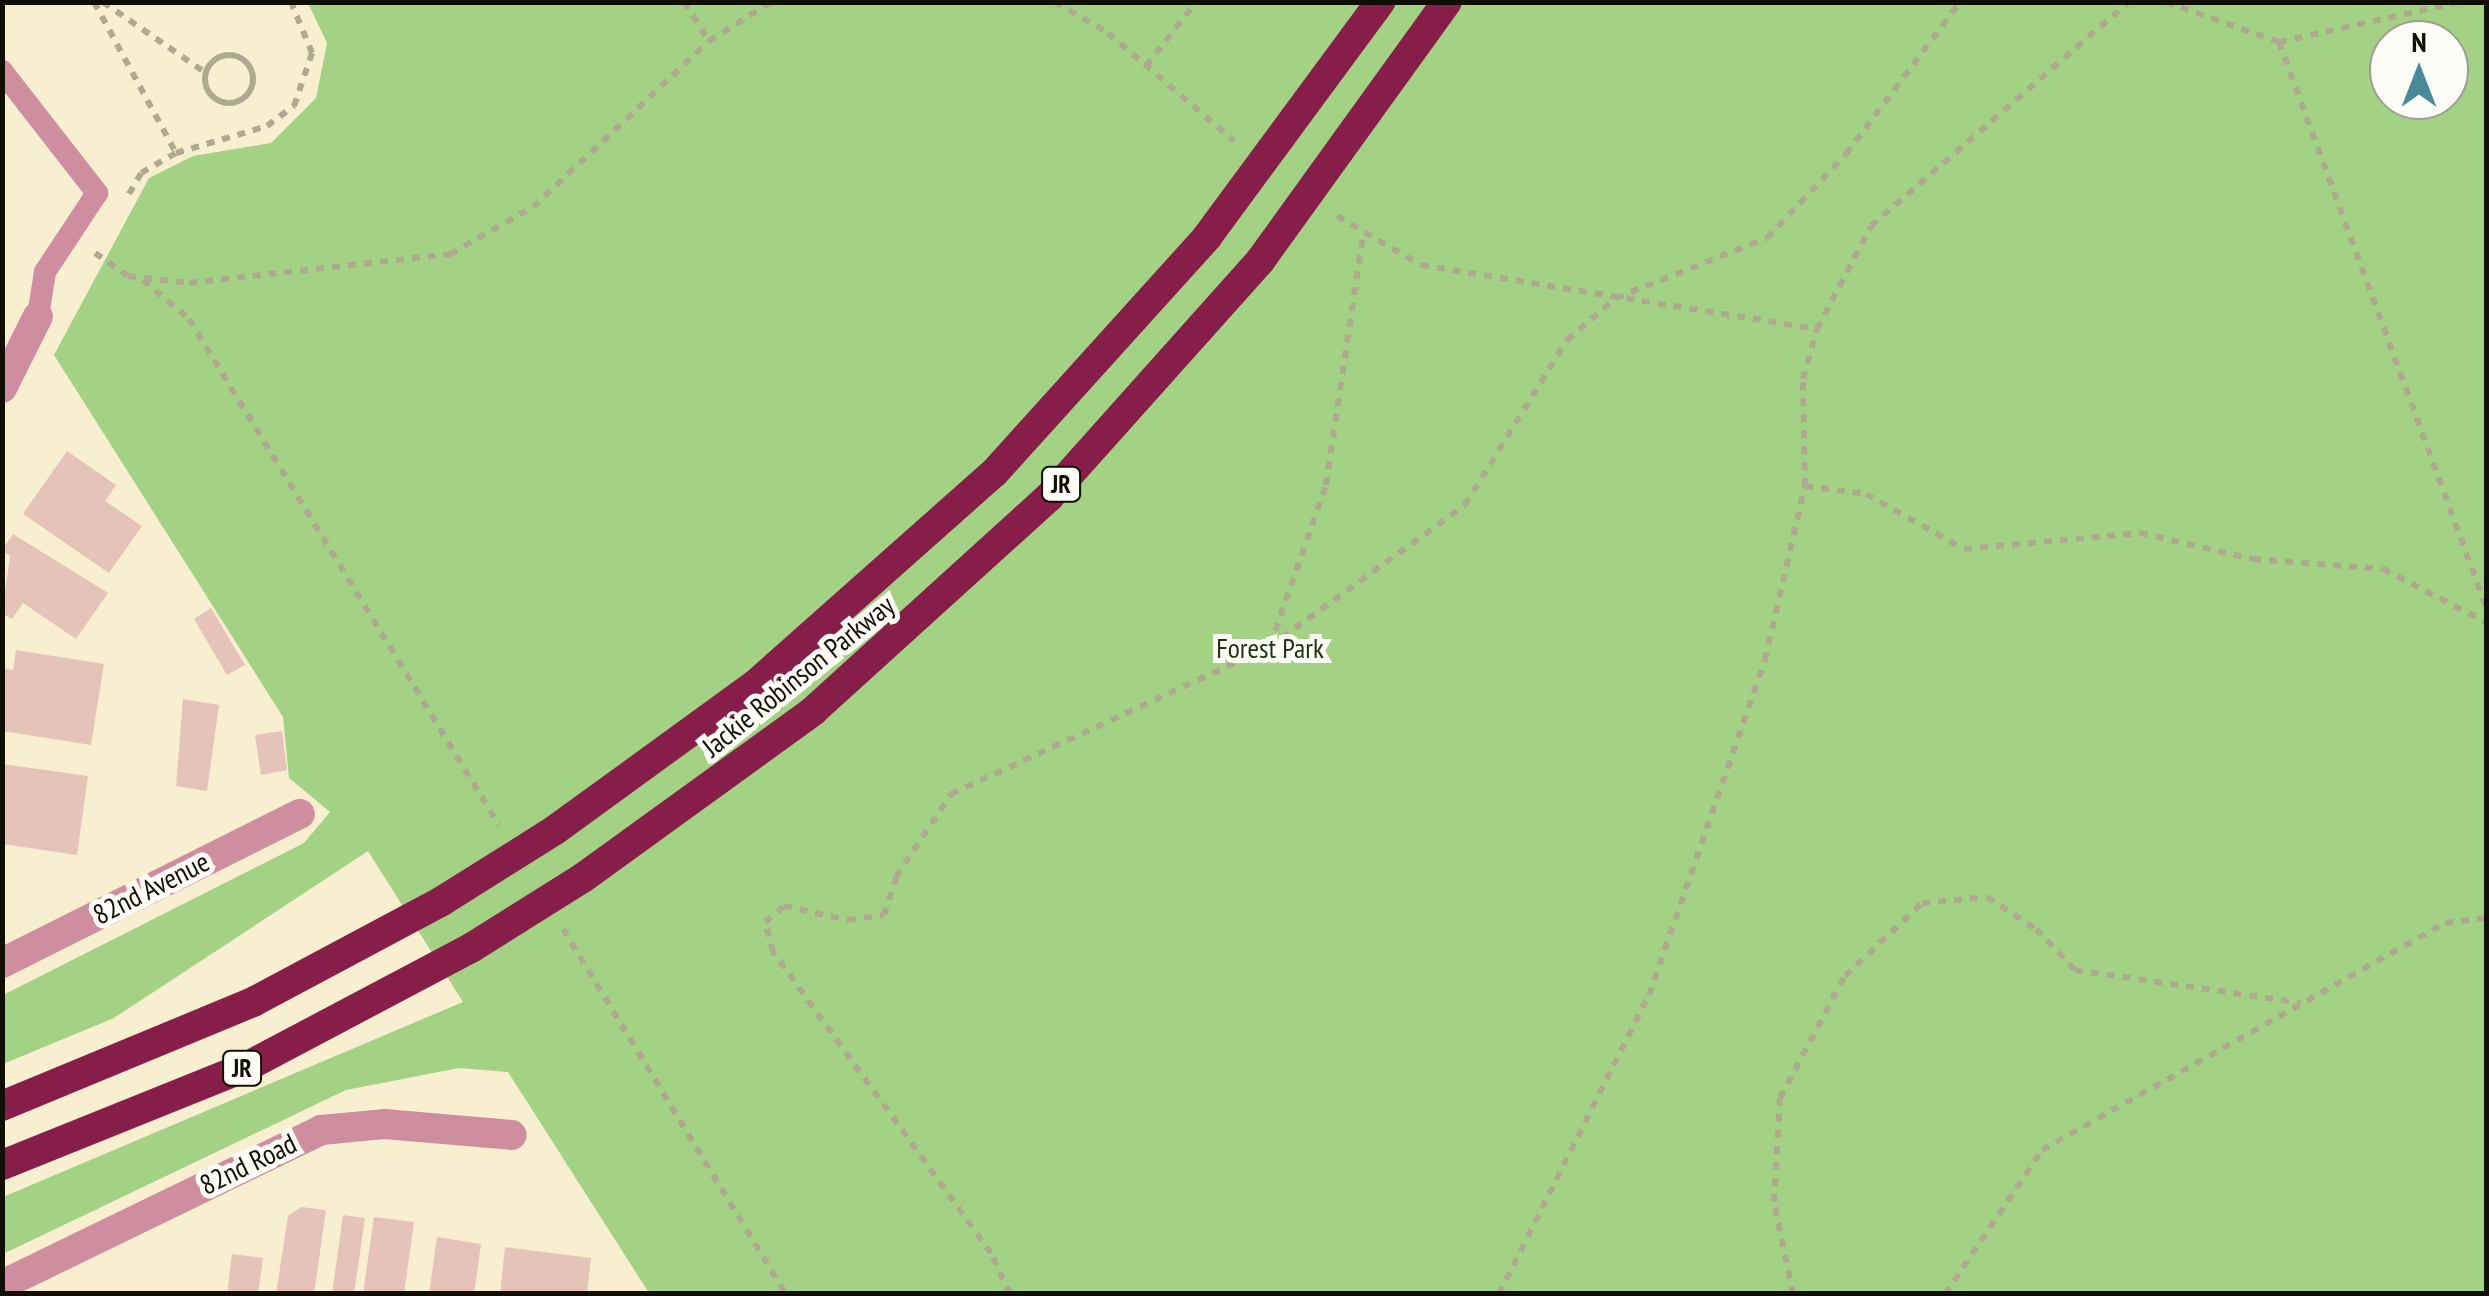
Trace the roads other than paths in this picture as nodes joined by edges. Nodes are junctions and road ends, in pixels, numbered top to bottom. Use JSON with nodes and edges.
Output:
{"nodes":[{"id":1,"x":1380,"y":2,"type":"edge"},
{"id":2,"x":1448,"y":2,"type":"edge"},
{"id":3,"x":2,"y":71,"type":"edge"},
{"id":4,"x":38,"y":316,"type":"joint"},
{"id":5,"x":2,"y":388,"type":"edge"},
{"id":6,"x":300,"y":814,"type":"dead end"},
{"id":7,"x":2,"y":963,"type":"edge"},
{"id":8,"x":2,"y":1106,"type":"edge"},
{"id":9,"x":512,"y":1135,"type":"dead end"},
{"id":10,"x":2,"y":1165,"type":"edge"},
{"id":11,"x":2,"y":1285,"type":"edge"}],
"edges":[{"from":1,"to":8,"type":"highway","name":"Jackie Robinson Parkway","number":"JR","bridge":true},
{"from":2,"to":10,"type":"highway","name":"Jackie Robinson Parkway","number":"JR","bridge":true},
{"from":3,"to":4,"type":"lane"},
{"from":4,"to":5,"type":"street"},
{"from":6,"to":7,"type":"street","name":"82nd Avenue"},
{"from":9,"to":11,"type":"street","name":"82nd Road"}]}
